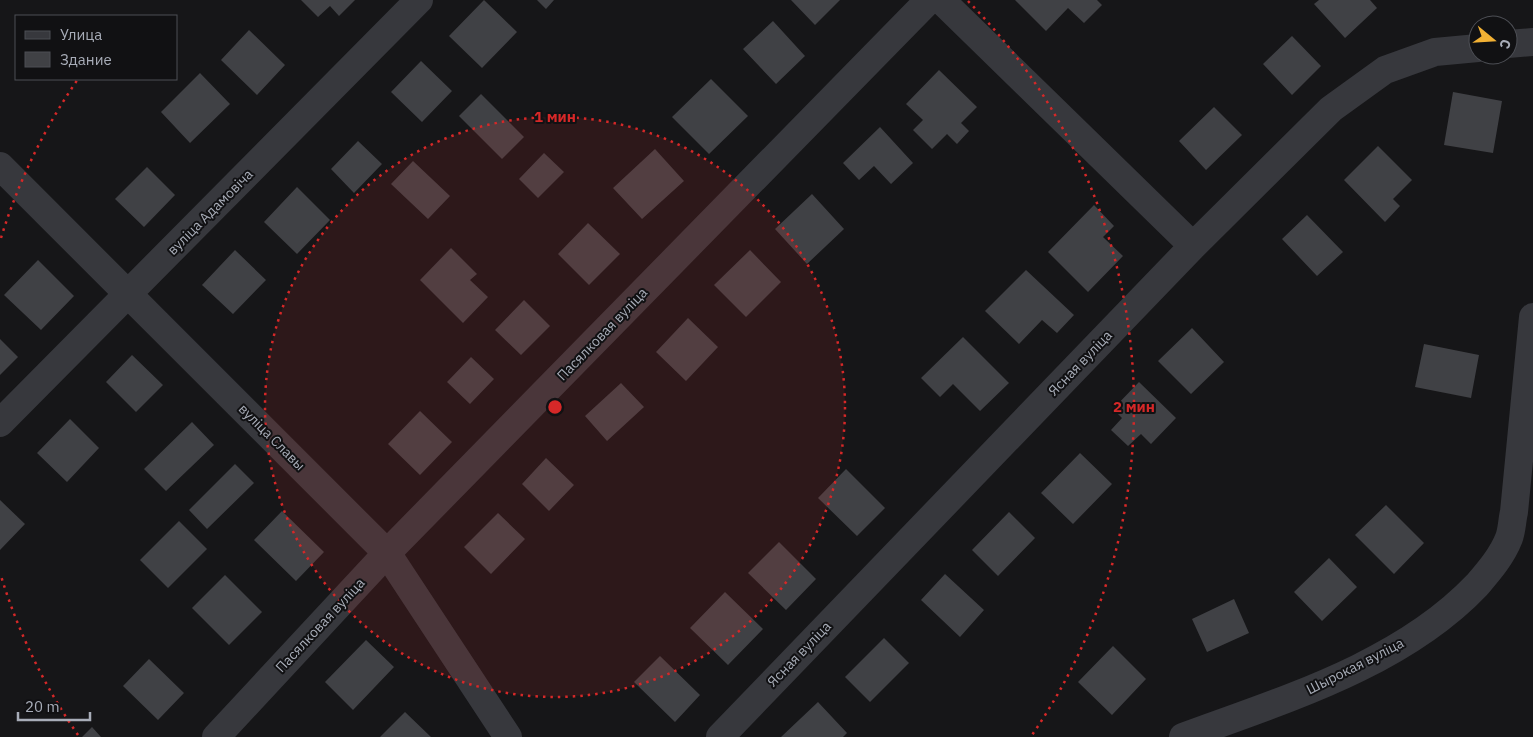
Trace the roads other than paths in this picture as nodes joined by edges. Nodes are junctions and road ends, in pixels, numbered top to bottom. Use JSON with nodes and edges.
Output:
{"nodes":[{"id":1,"x":419,"y":0,"type":"edge"},
{"id":2,"x":929,"y":0,"type":"edge"},
{"id":3,"x":941,"y":0,"type":"edge"},
{"id":4,"x":1533,"y":42,"type":"edge"},
{"id":5,"x":1518,"y":43,"type":"edge"},
{"id":6,"x":1468,"y":49,"type":"edge"},
{"id":7,"x":0,"y":166,"type":"edge"},
{"id":8,"x":1192,"y":246,"type":"junction"},
{"id":9,"x":128,"y":294,"type":"junction"},
{"id":10,"x":1533,"y":317,"type":"edge"},
{"id":11,"x":0,"y":423,"type":"edge"},
{"id":12,"x":1524,"y":516,"type":"edge"},
{"id":13,"x":387,"y":553,"type":"junction"},
{"id":14,"x":216,"y":737,"type":"edge"},
{"id":15,"x":508,"y":737,"type":"edge"},
{"id":16,"x":720,"y":737,"type":"edge"},
{"id":17,"x":1182,"y":737,"type":"edge"}],
"edges":[{"from":1,"to":9,"type":"street","name":"вуліца Адамовіча"},
{"from":2,"to":13,"type":"street","name":"Пасялковая вуліца"},
{"from":3,"to":8,"type":"street"},
{"from":4,"to":5,"type":"street"},
{"from":6,"to":8,"type":"street","name":"Ясная вуліца"},
{"from":7,"to":9,"type":"street","name":"вуліца Славы"},
{"from":8,"to":16,"type":"street","name":"Ясная вуліца"},
{"from":9,"to":11,"type":"street","name":"вуліца Адамовіча"},
{"from":9,"to":13,"type":"street","name":"вуліца Славы"},
{"from":10,"to":12,"type":"street","name":"Шырокая вуліца"},
{"from":12,"to":17,"type":"street","name":"Шырокая вуліца"},
{"from":13,"to":14,"type":"street","name":"Пасялковая вуліца"},
{"from":13,"to":15,"type":"street","name":"вуліца Славы"}]}
